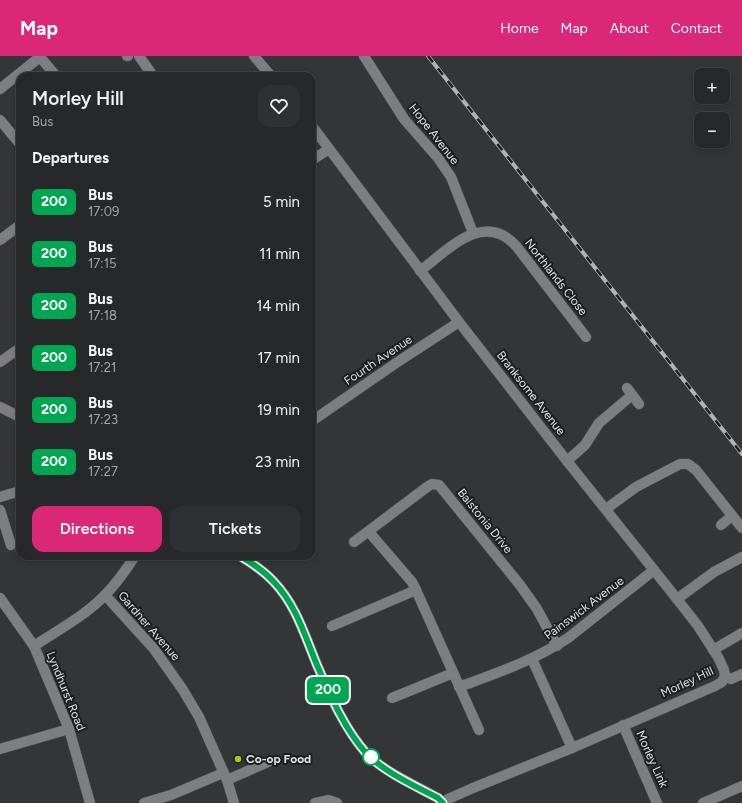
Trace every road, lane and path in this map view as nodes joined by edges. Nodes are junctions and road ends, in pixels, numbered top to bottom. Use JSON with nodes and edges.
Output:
{"nodes":[{"id":1,"x":40,"y":56,"type":"edge"},
{"id":2,"x":139,"y":56,"type":"edge"},
{"id":3,"x":254,"y":56,"type":"edge"},
{"id":4,"x":364,"y":56,"type":"edge"},
{"id":5,"x":21,"y":72,"type":"edge"},
{"id":6,"x":53,"y":72,"type":"edge"},
{"id":7,"x":150,"y":72,"type":"edge"},
{"id":8,"x":268,"y":72,"type":"edge"},
{"id":9,"x":16,"y":76,"type":"edge"},
{"id":10,"x":0,"y":89,"type":"edge"},
{"id":11,"x":0,"y":120,"type":"edge"},
{"id":12,"x":316,"y":131,"type":"edge"},
{"id":13,"x":16,"y":139,"type":"edge"},
{"id":14,"x":329,"y":149,"type":"junction"},
{"id":15,"x":316,"y":157,"type":"edge"},
{"id":16,"x":16,"y":227,"type":"edge"},
{"id":17,"x":473,"y":233,"type":"junction"},
{"id":18,"x":0,"y":240,"type":"edge"},
{"id":19,"x":420,"y":271,"type":"junction"},
{"id":20,"x":459,"y":322,"type":"junction"},
{"id":21,"x":586,"y":337,"type":"dead end"},
{"id":22,"x":16,"y":351,"type":"edge"},
{"id":23,"x":0,"y":362,"type":"edge"},
{"id":24,"x":639,"y":404,"type":"dead end"},
{"id":25,"x":0,"y":407,"type":"edge"},
{"id":26,"x":16,"y":415,"type":"edge"},
{"id":27,"x":316,"y":418,"type":"edge"},
{"id":28,"x":567,"y":461,"type":"junction"},
{"id":29,"x":16,"y":493,"type":"edge"},
{"id":30,"x":0,"y":497,"type":"edge"},
{"id":31,"x":606,"y":509,"type":"junction"},
{"id":32,"x":0,"y":510,"type":"edge"},
{"id":33,"x":732,"y":516,"type":"junction"},
{"id":34,"x":721,"y":525,"type":"dead end"},
{"id":35,"x":742,"y":528,"type":"edge"},
{"id":36,"x":369,"y":532,"type":"junction"},
{"id":37,"x":354,"y":542,"type":"dead end"},
{"id":38,"x":11,"y":544,"type":"dead end"},
{"id":39,"x":742,"y":557,"type":"edge"},
{"id":40,"x":133,"y":560,"type":"edge"},
{"id":41,"x":246,"y":560,"type":"edge"},
{"id":42,"x":654,"y":570,"type":"junction"},
{"id":43,"x":416,"y":590,"type":"junction"},
{"id":44,"x":105,"y":595,"type":"junction"},
{"id":45,"x":678,"y":599,"type":"junction"},
{"id":46,"x":1,"y":602,"type":"edge"},
{"id":47,"x":332,"y":626,"type":"dead end"},
{"id":48,"x":742,"y":633,"type":"edge"},
{"id":49,"x":34,"y":646,"type":"junction"},
{"id":50,"x":557,"y":646,"type":"junction"},
{"id":51,"x":713,"y":650,"type":"junction"},
{"id":52,"x":532,"y":659,"type":"junction"},
{"id":53,"x":453,"y":673,"type":"junction"},
{"id":54,"x":742,"y":674,"type":"edge"},
{"id":55,"x":725,"y":676,"type":"junction"},
{"id":56,"x":459,"y":687,"type":"junction"},
{"id":57,"x":392,"y":698,"type":"dead end"},
{"id":58,"x":623,"y":725,"type":"junction"},
{"id":59,"x":69,"y":730,"type":"junction"},
{"id":60,"x":479,"y":730,"type":"dead end"},
{"id":61,"x":572,"y":748,"type":"junction"},
{"id":62,"x":0,"y":749,"type":"edge"},
{"id":63,"x":268,"y":762,"type":"dead end"},
{"id":64,"x":225,"y":776,"type":"junction"},
{"id":65,"x":742,"y":786,"type":"edge"},
{"id":66,"x":90,"y":803,"type":"edge"},
{"id":67,"x":144,"y":803,"type":"edge"},
{"id":68,"x":234,"y":803,"type":"edge"},
{"id":69,"x":315,"y":803,"type":"edge"},
{"id":70,"x":337,"y":803,"type":"edge"},
{"id":71,"x":443,"y":803,"type":"edge"},
{"id":72,"x":657,"y":803,"type":"edge"},
{"id":73,"x":703,"y":803,"type":"edge"}],
"edges":[{"from":1,"to":5,"type":"street"},
{"from":1,"to":6,"type":"street"},
{"from":2,"to":7,"type":"street"},
{"from":3,"to":8,"type":"street"},
{"from":4,"to":17,"type":"street","name":"Hope Avenue"},
{"from":9,"to":10,"type":"street"},
{"from":11,"to":13,"type":"street"},
{"from":12,"to":14,"type":"street","name":"Branksome Avenue"},
{"from":14,"to":15,"type":"street"},
{"from":14,"to":19,"type":"street","name":"Branksome Avenue"},
{"from":16,"to":18,"type":"street"},
{"from":17,"to":19,"type":"street"},
{"from":17,"to":21,"type":"street","name":"Northlands Close"},
{"from":19,"to":20,"type":"street","name":"Branksome Avenue"},
{"from":20,"to":27,"type":"street","name":"Fourth Avenue"},
{"from":20,"to":28,"type":"street","name":"Branksome Avenue"},
{"from":22,"to":23,"type":"street"},
{"from":24,"to":28,"type":"street"},
{"from":25,"to":26,"type":"street"},
{"from":28,"to":31,"type":"street","name":"Branksome Avenue"},
{"from":29,"to":30,"type":"street"},
{"from":31,"to":33,"type":"street"},
{"from":31,"to":42,"type":"street","name":"Branksome Avenue"},
{"from":32,"to":38,"type":"street"},
{"from":33,"to":34,"type":"street"},
{"from":33,"to":35,"type":"street"},
{"from":36,"to":37,"type":"street","name":"Balstonia Drive"},
{"from":36,"to":43,"type":"street"},
{"from":36,"to":50,"type":"street","name":"Balstonia Drive"},
{"from":39,"to":45,"type":"street"},
{"from":40,"to":44,"type":"street"},
{"from":41,"to":71,"type":"street"},
{"from":42,"to":45,"type":"street","name":"Branksome Avenue"},
{"from":42,"to":50,"type":"street","name":"Painswick Avenue"},
{"from":43,"to":47,"type":"street"},
{"from":43,"to":53,"type":"street"},
{"from":44,"to":49,"type":"street"},
{"from":44,"to":64,"type":"street","name":"Gardner Avenue"},
{"from":45,"to":51,"type":"street","name":"Branksome Avenue"},
{"from":46,"to":49,"type":"street","name":"Lyndhurst Road"},
{"from":48,"to":51,"type":"street"},
{"from":49,"to":59,"type":"street","name":"Lyndhurst Road"},
{"from":50,"to":52,"type":"street","name":"Painswick Avenue"},
{"from":51,"to":55,"type":"street","name":"Branksome Avenue"},
{"from":52,"to":56,"type":"street","name":"Painswick Avenue"},
{"from":52,"to":61,"type":"street"},
{"from":53,"to":56,"type":"street"},
{"from":53,"to":57,"type":"street"},
{"from":54,"to":55,"type":"street","name":"Morley Hill"},
{"from":55,"to":58,"type":"street","name":"Morley Hill"},
{"from":56,"to":60,"type":"street"},
{"from":58,"to":61,"type":"street","name":"Morley Hill"},
{"from":58,"to":72,"type":"street","name":"Morley Link"},
{"from":59,"to":62,"type":"street"},
{"from":59,"to":66,"type":"street","name":"Lyndhurst Road"},
{"from":61,"to":71,"type":"street","name":"Morley Hill"},
{"from":63,"to":64,"type":"street"},
{"from":64,"to":67,"type":"street"},
{"from":64,"to":68,"type":"street","name":"Gardner Avenue"},
{"from":65,"to":73,"type":"street"},
{"from":69,"to":70,"type":"street"}]}
